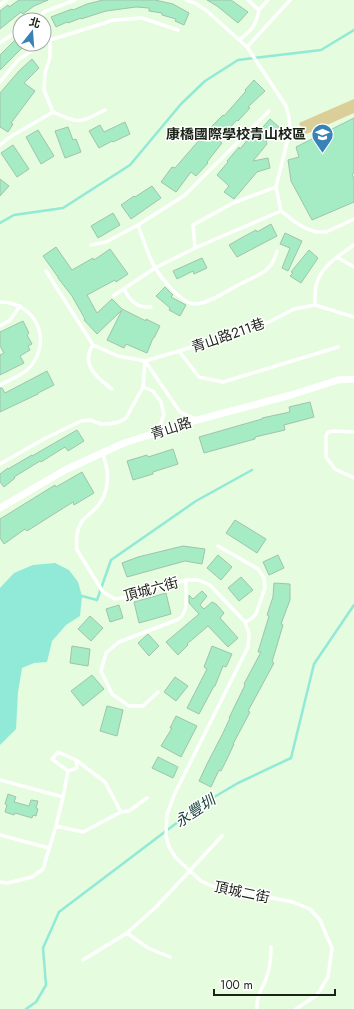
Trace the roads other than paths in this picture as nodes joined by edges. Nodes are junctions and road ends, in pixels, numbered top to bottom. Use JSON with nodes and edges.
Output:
{"nodes":[{"id":1,"x":7,"y":0,"type":"edge"},
{"id":2,"x":75,"y":0,"type":"edge"},
{"id":3,"x":186,"y":0,"type":"edge"},
{"id":4,"x":248,"y":0,"type":"edge"},
{"id":5,"x":268,"y":0,"type":"edge"},
{"id":6,"x":290,"y":0,"type":"edge"},
{"id":7,"x":0,"y":5,"type":"edge"},
{"id":8,"x":259,"y":10,"type":"junction"},
{"id":9,"x":45,"y":12,"type":"edge"},
{"id":10,"x":178,"y":30,"type":"dead end"},
{"id":11,"x":12,"y":35,"type":"edge"},
{"id":12,"x":52,"y":39,"type":"edge"},
{"id":13,"x":239,"y":40,"type":"junction"},
{"id":14,"x":0,"y":43,"type":"edge"},
{"id":15,"x":247,"y":47,"type":"junction"},
{"id":16,"x":30,"y":52,"type":"edge"},
{"id":17,"x":50,"y":52,"type":"edge"},
{"id":18,"x":0,"y":82,"type":"edge"},
{"id":19,"x":105,"y":110,"type":"dead end"},
{"id":20,"x":269,"y":111,"type":"dead end"},
{"id":21,"x":53,"y":112,"type":"junction"},
{"id":22,"x":0,"y":144,"type":"edge"},
{"id":23,"x":276,"y":187,"type":"junction"},
{"id":24,"x":282,"y":211,"type":"junction"},
{"id":25,"x":354,"y":219,"type":"edge"},
{"id":26,"x":138,"y":225,"type":"junction"},
{"id":27,"x":91,"y":245,"type":"dead end"},
{"id":28,"x":354,"y":245,"type":"edge"},
{"id":29,"x":195,"y":248,"type":"junction"},
{"id":30,"x":277,"y":251,"type":"dead end"},
{"id":31,"x":337,"y":257,"type":"junction"},
{"id":32,"x":354,"y":267,"type":"edge"},
{"id":33,"x":155,"y":268,"type":"junction"},
{"id":34,"x":46,"y":271,"type":"dead end"},
{"id":35,"x":124,"y":289,"type":"junction"},
{"id":36,"x":113,"y":296,"type":"dead end"},
{"id":37,"x":0,"y":302,"type":"edge"},
{"id":38,"x":315,"y":305,"type":"junction"},
{"id":39,"x":20,"y":306,"type":"junction"},
{"id":40,"x":151,"y":307,"type":"dead end"},
{"id":41,"x":354,"y":317,"type":"edge"},
{"id":42,"x":0,"y":326,"type":"edge"},
{"id":43,"x":93,"y":345,"type":"junction"},
{"id":44,"x":338,"y":347,"type":"dead end"},
{"id":45,"x":179,"y":351,"type":"junction"},
{"id":46,"x":145,"y":361,"type":"junction"},
{"id":47,"x":354,"y":379,"type":"edge"},
{"id":48,"x":0,"y":385,"type":"edge"},
{"id":49,"x":143,"y":387,"type":"junction"},
{"id":50,"x":112,"y":389,"type":"dead end"},
{"id":51,"x":197,"y":420,"type":"junction"},
{"id":52,"x":354,"y":432,"type":"edge"},
{"id":53,"x":152,"y":434,"type":"junction"},
{"id":54,"x":102,"y":453,"type":"junction"},
{"id":55,"x":0,"y":464,"type":"edge"},
{"id":56,"x":354,"y":478,"type":"edge"},
{"id":57,"x":0,"y":508,"type":"edge"},
{"id":58,"x":218,"y":546,"type":"dead end"},
{"id":59,"x":186,"y":580,"type":"junction"},
{"id":60,"x":244,"y":622,"type":"junction"},
{"id":61,"x":158,"y":692,"type":"dead end"},
{"id":62,"x":76,"y":760,"type":"junction"},
{"id":63,"x":68,"y":771,"type":"junction"},
{"id":64,"x":0,"y":780,"type":"edge"},
{"id":65,"x":63,"y":797,"type":"junction"},
{"id":66,"x":147,"y":798,"type":"dead end"},
{"id":67,"x":121,"y":812,"type":"junction"},
{"id":68,"x":56,"y":826,"type":"junction"},
{"id":69,"x":0,"y":836,"type":"edge"},
{"id":70,"x":222,"y":836,"type":"dead end"},
{"id":71,"x":49,"y":848,"type":"junction"},
{"id":72,"x":189,"y":870,"type":"junction"},
{"id":73,"x":0,"y":882,"type":"edge"},
{"id":74,"x":127,"y":933,"type":"junction"},
{"id":75,"x":271,"y":947,"type":"dead end"},
{"id":76,"x":170,"y":957,"type":"dead end"},
{"id":77,"x":83,"y":960,"type":"dead end"},
{"id":78,"x":257,"y":1009,"type":"edge"},
{"id":79,"x":296,"y":1009,"type":"edge"}],
"edges":[{"from":1,"to":7,"type":"lane"},
{"from":2,"to":9,"type":"lane"},
{"from":3,"to":13,"type":"lane"},
{"from":4,"to":8,"type":"lane"},
{"from":5,"to":8,"type":"lane"},
{"from":6,"to":15,"type":"lane"},
{"from":8,"to":13,"type":"lane"},
{"from":10,"to":12,"type":"lane"},
{"from":11,"to":14,"type":"lane"},
{"from":13,"to":15,"type":"lane"},
{"from":15,"to":23,"type":"lane"},
{"from":16,"to":18,"type":"lane"},
{"from":17,"to":21,"type":"lane"},
{"from":19,"to":21,"type":"lane"},
{"from":20,"to":26,"type":"lane"},
{"from":21,"to":22,"type":"lane"},
{"from":23,"to":24,"type":"lane"},
{"from":23,"to":29,"type":"lane"},
{"from":24,"to":25,"type":"lane"},
{"from":24,"to":29,"type":"lane"},
{"from":26,"to":27,"type":"lane"},
{"from":26,"to":33,"type":"lane"},
{"from":28,"to":31,"type":"lane"},
{"from":29,"to":33,"type":"lane"},
{"from":30,"to":33,"type":"lane"},
{"from":31,"to":32,"type":"lane"},
{"from":31,"to":38,"type":"lane"},
{"from":33,"to":35,"type":"lane"},
{"from":34,"to":43,"type":"lane"},
{"from":35,"to":36,"type":"lane"},
{"from":35,"to":40,"type":"lane"},
{"from":37,"to":39,"type":"lane"},
{"from":38,"to":41,"type":"lane"},
{"from":38,"to":45,"type":"lane","name":"青山路211巷"},
{"from":39,"to":42,"type":"lane"},
{"from":39,"to":48,"type":"lane"},
{"from":43,"to":46,"type":"lane"},
{"from":43,"to":50,"type":"lane"},
{"from":44,"to":45,"type":"lane"},
{"from":45,"to":46,"type":"lane","name":"青山路211巷"},
{"from":46,"to":49,"type":"lane"},
{"from":46,"to":51,"type":"lane"},
{"from":47,"to":51,"type":"street","name":"青山路"},
{"from":49,"to":53,"type":"lane"},
{"from":49,"to":55,"type":"lane"},
{"from":51,"to":53,"type":"street","name":"青山路"},
{"from":52,"to":56,"type":"lane"},
{"from":53,"to":54,"type":"street","name":"青山路"},
{"from":54,"to":57,"type":"street","name":"青山路"},
{"from":54,"to":59,"type":"lane","name":"頂城六街"},
{"from":58,"to":60,"type":"lane"},
{"from":59,"to":60,"type":"lane","name":"頂城六街"},
{"from":59,"to":61,"type":"lane"},
{"from":60,"to":72,"type":"lane","name":"頂城二街"},
{"from":62,"to":63,"type":"lane"},
{"from":62,"to":63,"type":"lane"},
{"from":62,"to":67,"type":"lane"},
{"from":63,"to":65,"type":"lane"},
{"from":64,"to":65,"type":"lane"},
{"from":65,"to":68,"type":"lane"},
{"from":66,"to":67,"type":"lane"},
{"from":67,"to":68,"type":"lane"},
{"from":68,"to":71,"type":"lane"},
{"from":69,"to":71,"type":"lane"},
{"from":70,"to":72,"type":"lane"},
{"from":71,"to":73,"type":"lane"},
{"from":72,"to":74,"type":"lane"},
{"from":72,"to":79,"type":"lane","name":"頂城二街"},
{"from":74,"to":76,"type":"lane"},
{"from":74,"to":77,"type":"lane"},
{"from":75,"to":78,"type":"lane"}]}
